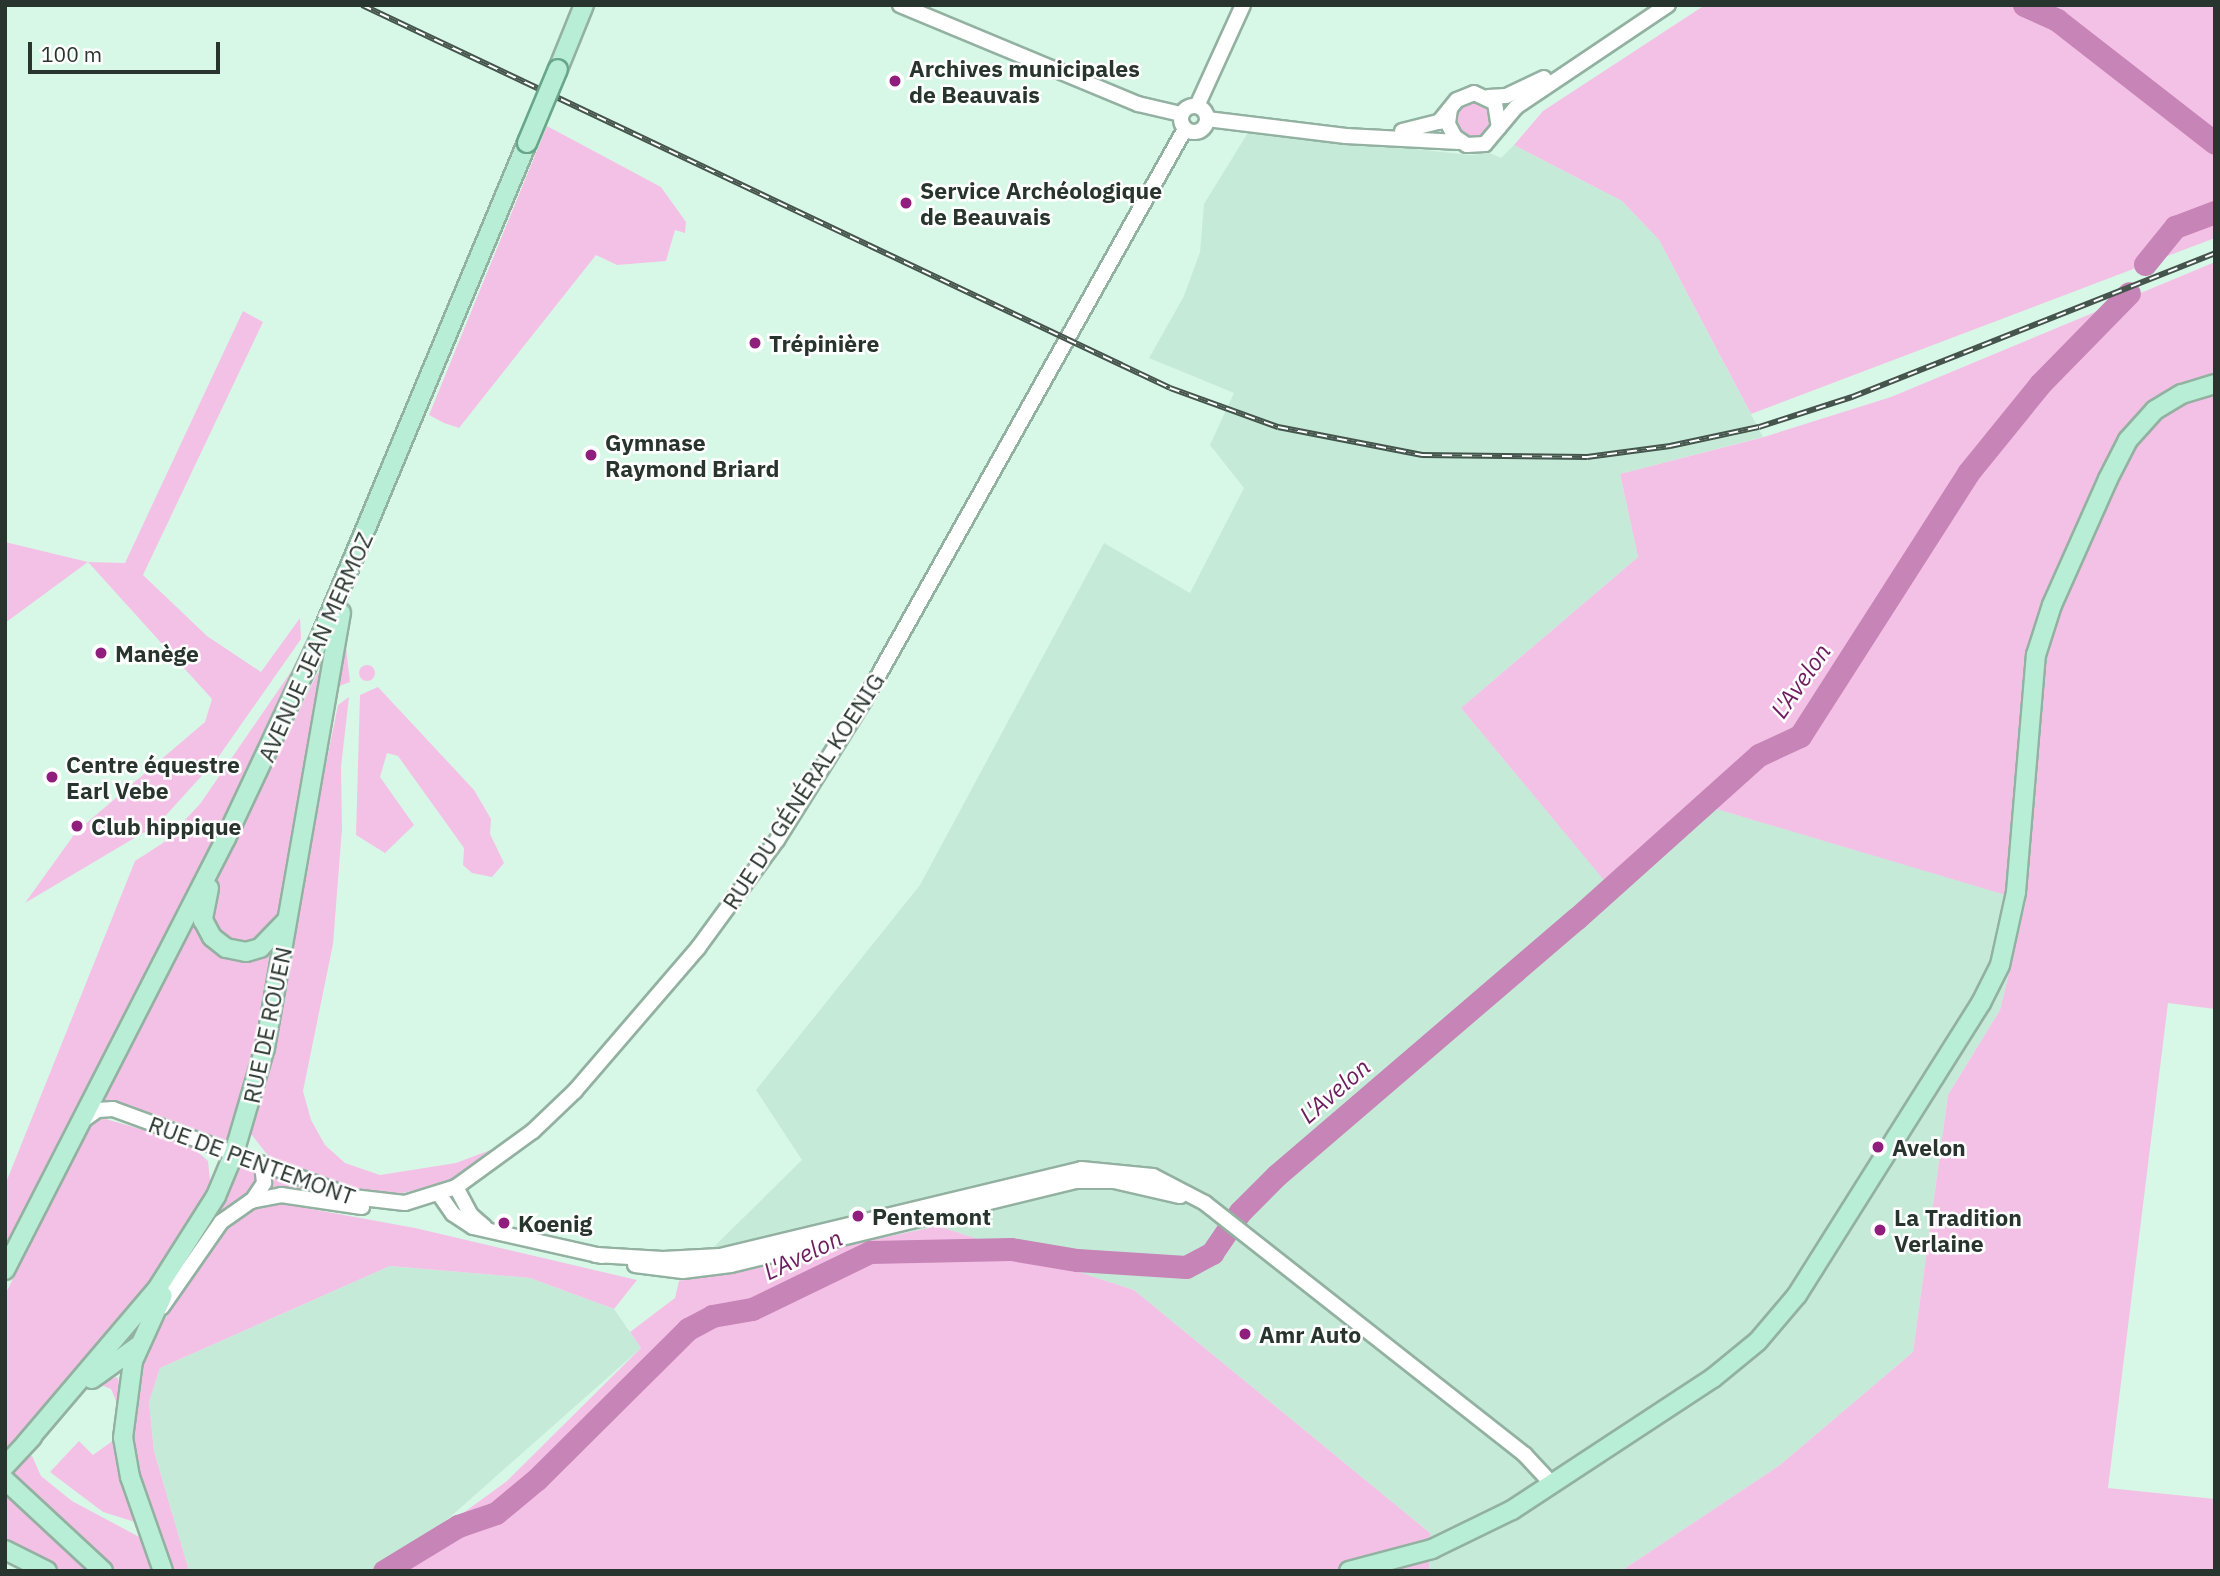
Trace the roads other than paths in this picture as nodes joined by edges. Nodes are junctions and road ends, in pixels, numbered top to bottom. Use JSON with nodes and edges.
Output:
{"nodes":[{"id":1,"x":584,"y":5,"type":"edge"},
{"id":2,"x":900,"y":5,"type":"edge"},
{"id":3,"x":1242,"y":5,"type":"edge"},
{"id":4,"x":1668,"y":5,"type":"edge"},
{"id":5,"x":1586,"y":57,"type":"junction"},
{"id":6,"x":1488,"y":97,"type":"junction"},
{"id":7,"x":1197,"y":106,"type":"junction"},
{"id":8,"x":1450,"y":109,"type":"junction"},
{"id":9,"x":1207,"y":118,"type":"junction"},
{"id":10,"x":1183,"y":121,"type":"junction"},
{"id":11,"x":1499,"y":128,"type":"junction"},
{"id":12,"x":1373,"y":137,"type":"junction"},
{"id":13,"x":1462,"y":143,"type":"junction"},
{"id":14,"x":2215,"y":384,"type":"edge"},
{"id":15,"x":2215,"y":391,"type":"edge"},
{"id":16,"x":363,"y":543,"type":"junction"},
{"id":17,"x":2079,"y":544,"type":"junction"},
{"id":18,"x":226,"y":838,"type":"junction"},
{"id":19,"x":288,"y":918,"type":"junction"},
{"id":20,"x":75,"y":1130,"type":"junction"},
{"id":21,"x":234,"y":1153,"type":"junction"},
{"id":22,"x":262,"y":1164,"type":"junction"},
{"id":23,"x":456,"y":1187,"type":"junction"},
{"id":24,"x":439,"y":1194,"type":"junction"},
{"id":25,"x":216,"y":1196,"type":"junction"},
{"id":26,"x":251,"y":1201,"type":"junction"},
{"id":27,"x":405,"y":1203,"type":"junction"},
{"id":28,"x":492,"y":1231,"type":"junction"},
{"id":29,"x":7,"y":1268,"type":"edge"},
{"id":30,"x":142,"y":1338,"type":"junction"},
{"id":31,"x":26,"y":1443,"type":"junction"},
{"id":32,"x":5,"y":1466,"type":"edge"},
{"id":33,"x":8,"y":1483,"type":"edge"},
{"id":34,"x":1552,"y":1484,"type":"junction"},
{"id":35,"x":5,"y":1550,"type":"edge"},
{"id":36,"x":1357,"y":1569,"type":"edge"},
{"id":37,"x":47,"y":1571,"type":"edge"},
{"id":38,"x":103,"y":1571,"type":"edge"},
{"id":39,"x":163,"y":1571,"type":"edge"}],
"edges":[{"from":1,"to":16,"type":"main road","name":"AVENUE JEAN MERMOZ","bridge":true},
{"from":2,"to":10,"type":"street"},
{"from":3,"to":7,"type":"street"},
{"from":4,"to":5,"type":"street"},
{"from":5,"to":6,"type":"street"},
{"from":5,"to":11,"type":"street"},
{"from":6,"to":8,"type":"street"},
{"from":6,"to":11,"type":"street"},
{"from":7,"to":9,"type":"street"},
{"from":7,"to":10,"type":"street"},
{"from":8,"to":12,"type":"street"},
{"from":8,"to":13,"type":"street"},
{"from":9,"to":10,"type":"street"},
{"from":9,"to":12,"type":"street"},
{"from":10,"to":23,"type":"street","name":"RUE DU GÉNÉRAL KOENIG"},
{"from":11,"to":13,"type":"street"},
{"from":12,"to":13,"type":"street"},
{"from":14,"to":17,"type":"main road"},
{"from":15,"to":17,"type":"main road"},
{"from":16,"to":18,"type":"main road","name":"AVENUE JEAN MERMOZ"},
{"from":16,"to":19,"type":"main road","name":"RUE DE ROUEN"},
{"from":17,"to":34,"type":"main road"},
{"from":18,"to":19,"type":"main road"},
{"from":18,"to":20,"type":"main road","name":"AVENUE JEAN MERMOZ"},
{"from":19,"to":21,"type":"main road","name":"RUE DE ROUEN"},
{"from":20,"to":21,"type":"street","name":"RUE DE PENTEMONT"},
{"from":20,"to":29,"type":"main road","name":"AVENUE JEAN MERMOZ"},
{"from":21,"to":22,"type":"street","name":"RUE DE PENTEMONT"},
{"from":21,"to":25,"type":"main road","name":"RUE DE ROUEN"},
{"from":22,"to":26,"type":"street"},
{"from":22,"to":27,"type":"street","name":"RUE DE PENTEMONT"},
{"from":23,"to":24,"type":"street","name":"RUE DE PENTEMONT"},
{"from":23,"to":28,"type":"street"},
{"from":24,"to":27,"type":"street","name":"RUE DE PENTEMONT"},
{"from":24,"to":28,"type":"street"},
{"from":25,"to":30,"type":"main road"},
{"from":25,"to":31,"type":"main road","name":"RUE DE ROUEN"},
{"from":26,"to":27,"type":"street"},
{"from":26,"to":30,"type":"street"},
{"from":28,"to":34,"type":"street"},
{"from":30,"to":31,"type":"main road"},
{"from":30,"to":39,"type":"main road"},
{"from":31,"to":32,"type":"main road"},
{"from":33,"to":38,"type":"main road"},
{"from":34,"to":36,"type":"main road"},
{"from":35,"to":37,"type":"main road"}]}
